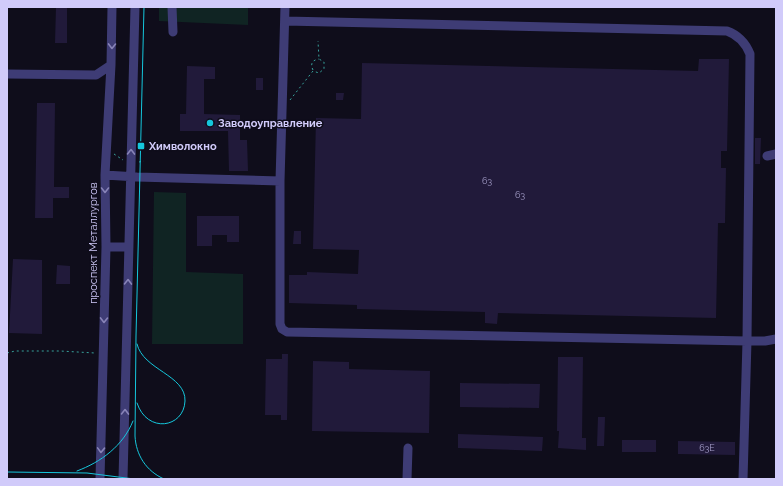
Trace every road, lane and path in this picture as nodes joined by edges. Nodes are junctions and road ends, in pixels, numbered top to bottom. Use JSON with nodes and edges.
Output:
{"nodes":[{"id":1,"x":112,"y":7,"type":"edge"},
{"id":2,"x":135,"y":7,"type":"edge"},
{"id":3,"x":172,"y":7,"type":"edge"},
{"id":4,"x":285,"y":7,"type":"edge"},
{"id":5,"x":285,"y":21,"type":"junction"},
{"id":6,"x":173,"y":32,"type":"dead end"},
{"id":7,"x":318,"y":41,"type":"dead end"},
{"id":8,"x":319,"y":59,"type":"junction"},
{"id":9,"x":111,"y":65,"type":"junction"},
{"id":10,"x":313,"y":71,"type":"junction"},
{"id":11,"x":7,"y":74,"type":"edge"},
{"id":12,"x":282,"y":110,"type":"junction"},
{"id":13,"x":110,"y":152,"type":"dead end"},
{"id":14,"x":126,"y":162,"type":"dead end"},
{"id":15,"x":136,"y":162,"type":"dead end"},
{"id":16,"x":144,"y":162,"type":"dead end"},
{"id":17,"x":105,"y":175,"type":"junction"},
{"id":18,"x":131,"y":177,"type":"junction"},
{"id":19,"x":280,"y":182,"type":"junction"},
{"id":20,"x":106,"y":247,"type":"junction"},
{"id":21,"x":129,"y":247,"type":"junction"},
{"id":22,"x":776,"y":339,"type":"edge"},
{"id":23,"x":747,"y":341,"type":"junction"},
{"id":24,"x":7,"y":353,"type":"edge"},
{"id":25,"x":103,"y":353,"type":"junction"},
{"id":26,"x":408,"y":448,"type":"dead end"},
{"id":27,"x":100,"y":479,"type":"edge"},
{"id":28,"x":123,"y":479,"type":"edge"},
{"id":29,"x":407,"y":479,"type":"edge"},
{"id":30,"x":743,"y":479,"type":"edge"}],
"edges":[{"from":1,"to":9,"type":"street","name":"проспект Металлургов","one_way":true},
{"from":18,"to":2,"type":"street","one_way":true},
{"from":3,"to":6,"type":"street"},
{"from":4,"to":5,"type":"street"},
{"from":5,"to":12,"type":"street"},
{"from":5,"to":23,"type":"street"},
{"from":7,"to":8,"type":"path"},
{"from":8,"to":10,"type":"path"},
{"from":8,"to":10,"type":"path"},
{"from":9,"to":11,"type":"street"},
{"from":9,"to":17,"type":"street","name":"проспект Металлургов"},
{"from":10,"to":12,"type":"path"},
{"from":12,"to":19,"type":"street"},
{"from":13,"to":14,"type":"path"},
{"from":15,"to":16,"type":"path"},
{"from":17,"to":18,"type":"street"},
{"from":17,"to":20,"type":"street","name":"проспект Металлургов","one_way":true},
{"from":18,"to":19,"type":"street"},
{"from":18,"to":21,"type":"street"},
{"from":19,"to":23,"type":"street"},
{"from":20,"to":21,"type":"street"},
{"from":20,"to":25,"type":"street","name":"проспект Металлургов","one_way":true},
{"from":28,"to":21,"type":"street","one_way":true},
{"from":22,"to":23,"type":"street"},
{"from":23,"to":30,"type":"street"},
{"from":24,"to":25,"type":"path"},
{"from":25,"to":27,"type":"street","name":"проспект Металлургов","one_way":true},
{"from":26,"to":29,"type":"street"}]}
